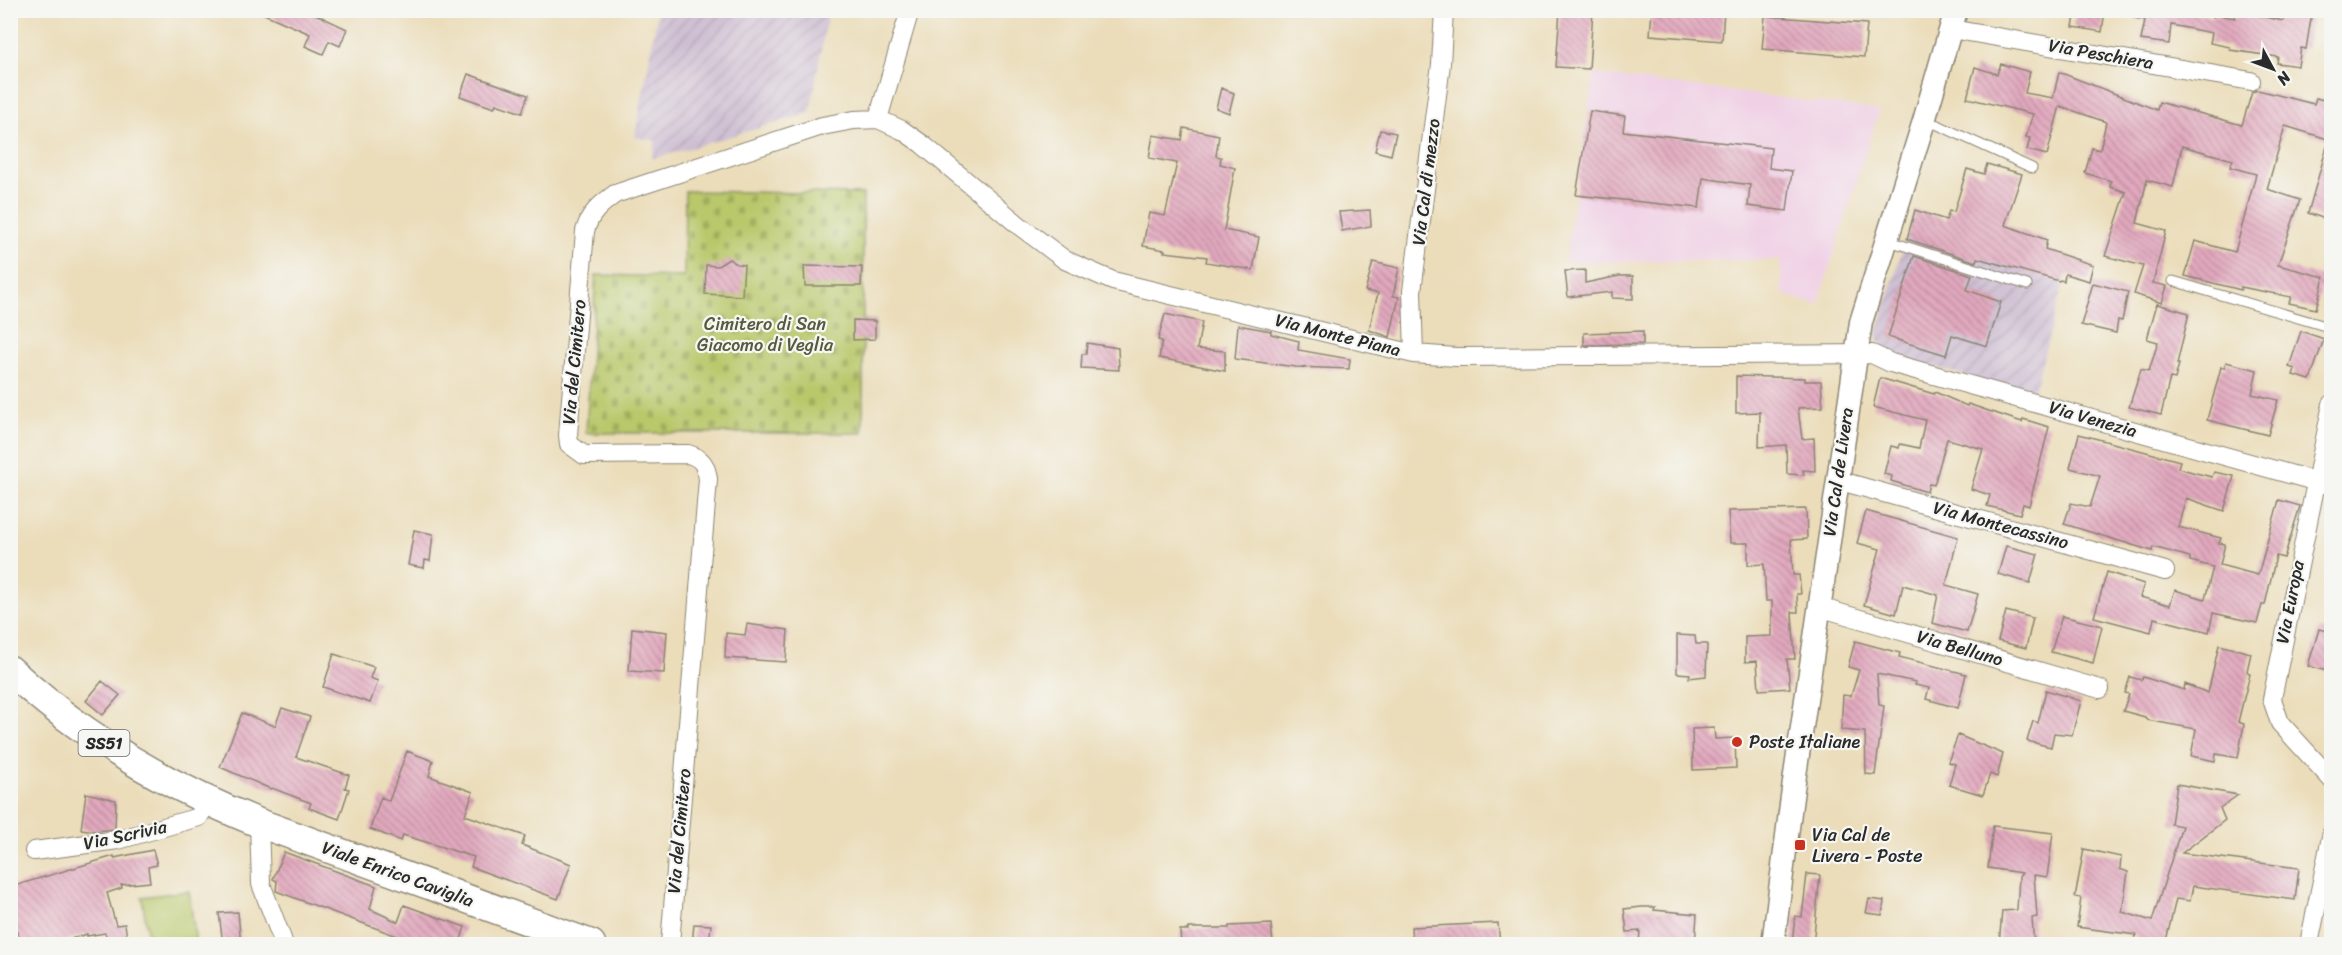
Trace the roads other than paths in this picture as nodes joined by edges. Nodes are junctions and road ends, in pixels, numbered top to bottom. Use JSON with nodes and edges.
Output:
{"nodes":[{"id":1,"x":910,"y":10,"type":"edge"},
{"id":2,"x":1444,"y":10,"type":"edge"},
{"id":3,"x":1954,"y":20,"type":"edge"},
{"id":4,"x":2251,"y":81,"type":"dead end"},
{"id":5,"x":878,"y":119,"type":"junction"},
{"id":6,"x":1924,"y":121,"type":"junction"},
{"id":7,"x":2032,"y":168,"type":"dead end"},
{"id":8,"x":1886,"y":240,"type":"junction"},
{"id":9,"x":2173,"y":281,"type":"dead end"},
{"id":10,"x":2027,"y":285,"type":"dead end"},
{"id":11,"x":2331,"y":328,"type":"edge"},
{"id":12,"x":1414,"y":354,"type":"junction"},
{"id":13,"x":1855,"y":354,"type":"junction"},
{"id":14,"x":2331,"y":404,"type":"edge"},
{"id":15,"x":1837,"y":480,"type":"junction"},
{"id":16,"x":2323,"y":483,"type":"edge"},
{"id":17,"x":2165,"y":571,"type":"dead end"},
{"id":18,"x":1819,"y":607,"type":"junction"},
{"id":19,"x":10,"y":670,"type":"edge"},
{"id":20,"x":2100,"y":689,"type":"dead end"},
{"id":21,"x":2331,"y":780,"type":"edge"},
{"id":22,"x":207,"y":802,"type":"junction"},
{"id":23,"x":259,"y":824,"type":"junction"},
{"id":24,"x":2331,"y":832,"type":"edge"},
{"id":25,"x":34,"y":850,"type":"dead end"},
{"id":26,"x":547,"y":937,"type":"edge"},
{"id":27,"x":284,"y":945,"type":"edge"},
{"id":28,"x":591,"y":945,"type":"edge"},
{"id":29,"x":670,"y":945,"type":"edge"},
{"id":30,"x":1773,"y":945,"type":"edge"},
{"id":31,"x":2309,"y":945,"type":"edge"}],
"edges":[{"from":1,"to":5,"type":"street"},
{"from":2,"to":12,"type":"street","name":"Via Cal di mezzo"},
{"from":3,"to":4,"type":"street","name":"Via Peschiera"},
{"from":3,"to":6,"type":"street","name":"Via Cal de Livera"},
{"from":5,"to":12,"type":"street","name":"Via Monte Piana"},
{"from":5,"to":29,"type":"street","name":"Via del Cimitero"},
{"from":6,"to":7,"type":"lane"},
{"from":6,"to":8,"type":"street","name":"Via Cal de Livera"},
{"from":8,"to":10,"type":"lane"},
{"from":8,"to":13,"type":"street","name":"Via Cal de Livera"},
{"from":9,"to":11,"type":"lane"},
{"from":12,"to":13,"type":"street","name":"Via Monte Piana"},
{"from":13,"to":15,"type":"street","name":"Via Cal de Livera"},
{"from":13,"to":16,"type":"street","name":"Via Venezia"},
{"from":14,"to":16,"type":"street","name":"Via Europa"},
{"from":15,"to":17,"type":"street","name":"Via Montecassino"},
{"from":15,"to":18,"type":"street","name":"Via Cal de Livera"},
{"from":16,"to":21,"type":"street","name":"Via Europa"},
{"from":18,"to":20,"type":"street","name":"Via Belluno"},
{"from":18,"to":30,"type":"street","name":"Via Cal de Livera"},
{"from":19,"to":22,"type":"main road","number":"SS51"},
{"from":22,"to":23,"type":"main road","name":"Viale Enrico Caviglia"},
{"from":22,"to":25,"type":"street","name":"Via Scrivia"},
{"from":23,"to":26,"type":"main road","name":"Viale Enrico Caviglia"},
{"from":23,"to":27,"type":"street"},
{"from":24,"to":31,"type":"street"},
{"from":26,"to":28,"type":"main road","name":"Viale Enrico Caviglia"}]}
